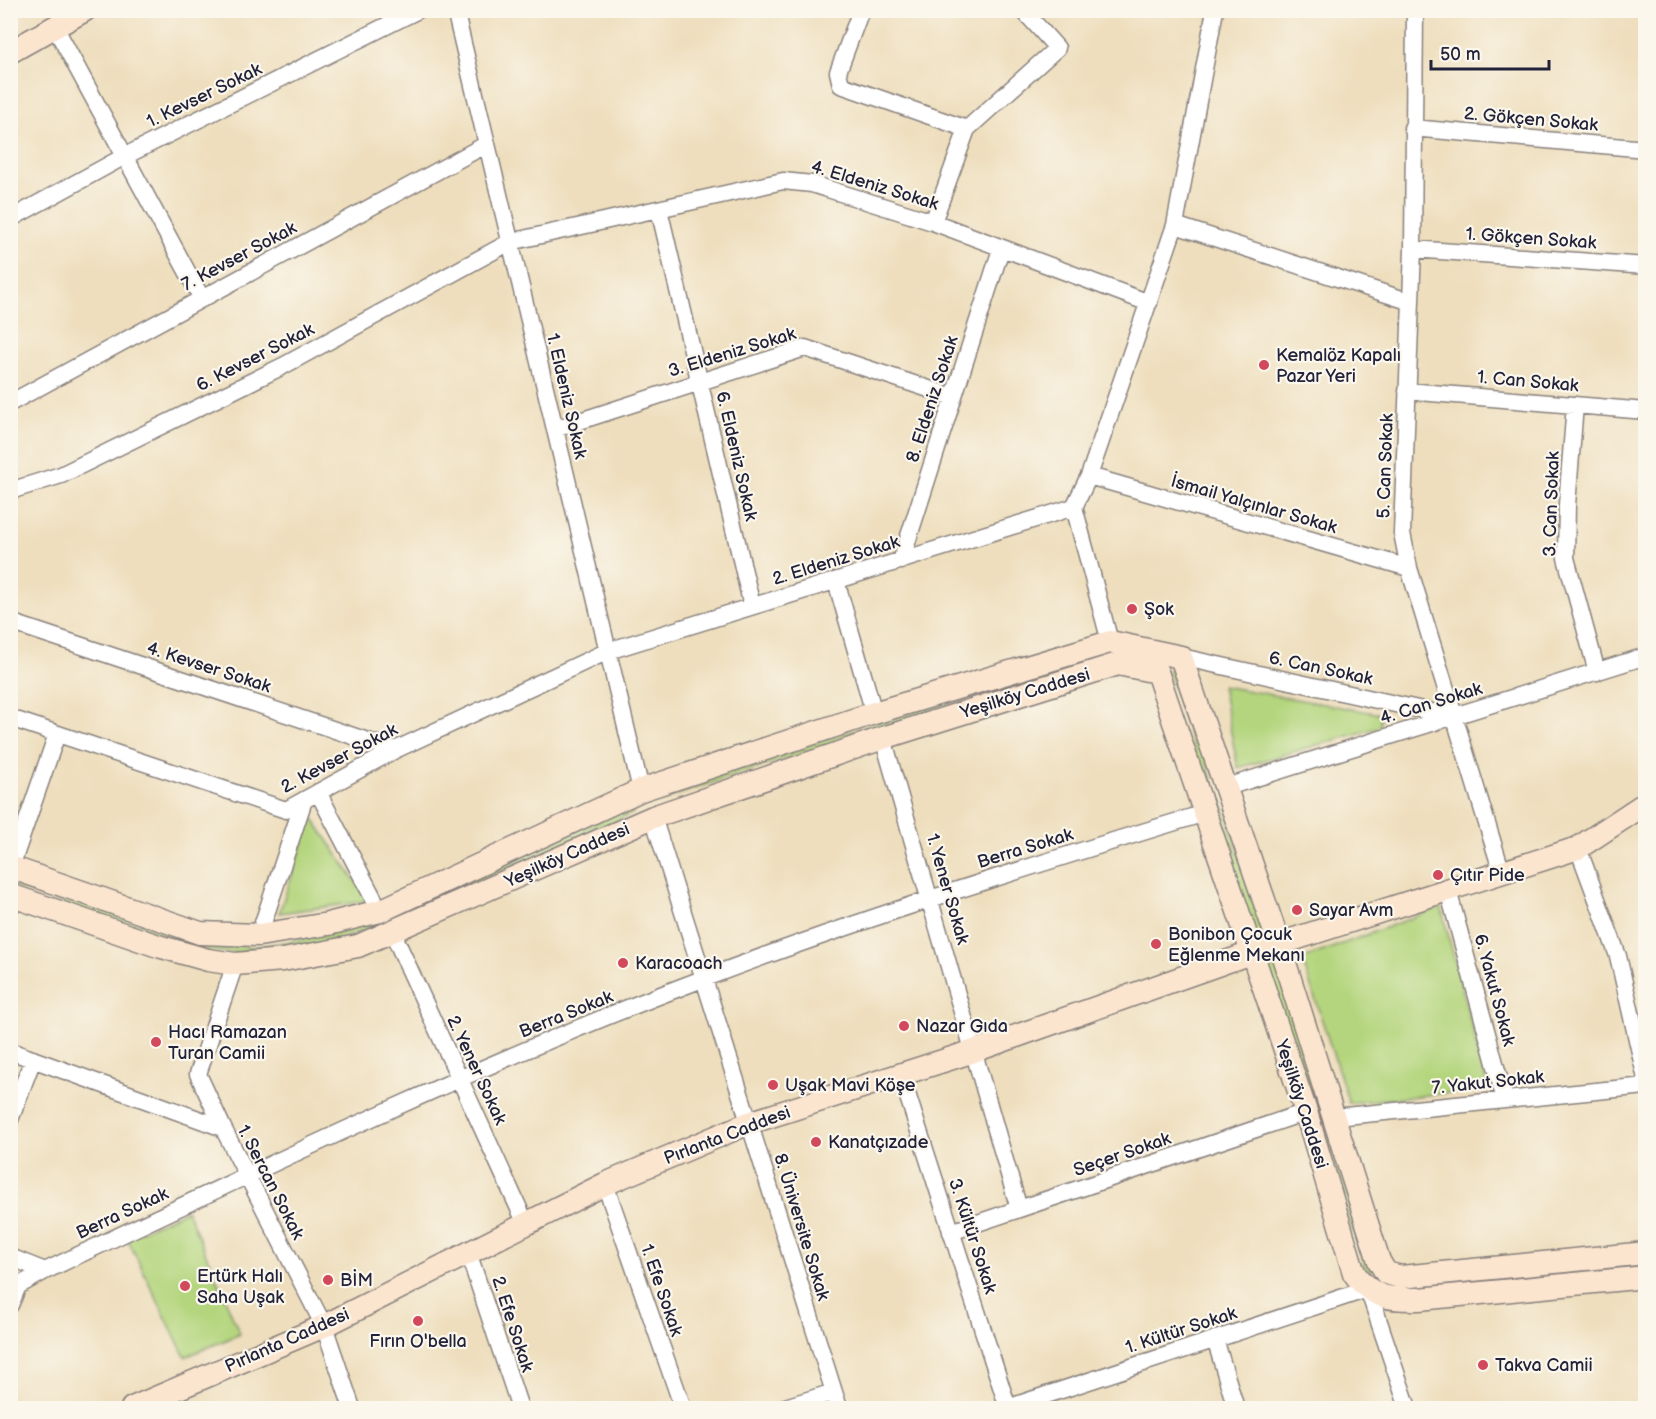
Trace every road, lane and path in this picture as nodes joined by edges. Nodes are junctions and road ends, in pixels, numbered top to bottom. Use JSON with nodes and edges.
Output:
{"nodes":[{"id":1,"x":85,"y":10,"type":"edge"},
{"id":2,"x":418,"y":10,"type":"edge"},
{"id":3,"x":455,"y":10,"type":"edge"},
{"id":4,"x":861,"y":10,"type":"edge"},
{"id":5,"x":1023,"y":10,"type":"edge"},
{"id":6,"x":1215,"y":10,"type":"edge"},
{"id":7,"x":1414,"y":10,"type":"edge"},
{"id":8,"x":55,"y":27,"type":"junction"},
{"id":9,"x":10,"y":52,"type":"edge"},
{"id":10,"x":1412,"y":128,"type":"junction"},
{"id":11,"x":967,"y":129,"type":"junction"},
{"id":12,"x":487,"y":144,"type":"junction"},
{"id":13,"x":1646,"y":149,"type":"edge"},
{"id":14,"x":125,"y":156,"type":"junction"},
{"id":15,"x":659,"y":208,"type":"junction"},
{"id":16,"x":10,"y":219,"type":"edge"},
{"id":17,"x":933,"y":222,"type":"junction"},
{"id":18,"x":1175,"y":225,"type":"junction"},
{"id":19,"x":510,"y":242,"type":"junction"},
{"id":20,"x":1001,"y":249,"type":"junction"},
{"id":21,"x":1413,"y":249,"type":"junction"},
{"id":22,"x":1646,"y":266,"type":"edge"},
{"id":23,"x":202,"y":299,"type":"junction"},
{"id":24,"x":1411,"y":302,"type":"junction"},
{"id":25,"x":1149,"y":303,"type":"junction"},
{"id":26,"x":700,"y":382,"type":"junction"},
{"id":27,"x":1407,"y":391,"type":"junction"},
{"id":28,"x":953,"y":397,"type":"junction"},
{"id":29,"x":10,"y":403,"type":"edge"},
{"id":30,"x":1575,"y":405,"type":"junction"},
{"id":31,"x":1646,"y":411,"type":"edge"},
{"id":32,"x":555,"y":429,"type":"junction"},
{"id":33,"x":1089,"y":476,"type":"junction"},
{"id":34,"x":10,"y":491,"type":"edge"},
{"id":35,"x":1074,"y":507,"type":"junction"},
{"id":36,"x":901,"y":561,"type":"junction"},
{"id":37,"x":1409,"y":568,"type":"junction"},
{"id":38,"x":836,"y":580,"type":"junction"},
{"id":39,"x":752,"y":606,"type":"junction"},
{"id":40,"x":10,"y":622,"type":"edge"},
{"id":41,"x":1110,"y":642,"type":"junction"},
{"id":42,"x":608,"y":651,"type":"junction"},
{"id":43,"x":1646,"y":656,"type":"edge"},
{"id":44,"x":1181,"y":657,"type":"junction"},
{"id":45,"x":1118,"y":664,"type":"junction"},
{"id":46,"x":1157,"y":672,"type":"junction"},
{"id":47,"x":1597,"y":672,"type":"junction"},
{"id":48,"x":874,"y":713,"type":"junction"},
{"id":49,"x":1452,"y":717,"type":"junction"},
{"id":50,"x":10,"y":718,"type":"edge"},
{"id":51,"x":57,"y":734,"type":"junction"},
{"id":52,"x":883,"y":738,"type":"junction"},
{"id":53,"x":395,"y":750,"type":"junction"},
{"id":54,"x":1227,"y":787,"type":"junction"},
{"id":55,"x":642,"y":790,"type":"junction"},
{"id":56,"x":311,"y":796,"type":"junction"},
{"id":57,"x":1646,"y":803,"type":"edge"},
{"id":58,"x":1202,"y":805,"type":"junction"},
{"id":59,"x":653,"y":817,"type":"junction"},
{"id":60,"x":1578,"y":848,"type":"junction"},
{"id":61,"x":11,"y":867,"type":"edge"},
{"id":62,"x":1502,"y":873,"type":"junction"},
{"id":63,"x":1448,"y":890,"type":"junction"},
{"id":64,"x":10,"y":895,"type":"edge"},
{"id":65,"x":930,"y":897,"type":"junction"},
{"id":66,"x":380,"y":910,"type":"junction"},
{"id":67,"x":392,"y":931,"type":"junction"},
{"id":68,"x":259,"y":935,"type":"junction"},
{"id":69,"x":1279,"y":944,"type":"junction"},
{"id":70,"x":1251,"y":953,"type":"junction"},
{"id":71,"x":235,"y":964,"type":"junction"},
{"id":72,"x":704,"y":978,"type":"junction"},
{"id":73,"x":10,"y":1050,"type":"edge"},
{"id":74,"x":974,"y":1051,"type":"junction"},
{"id":75,"x":33,"y":1059,"type":"junction"},
{"id":76,"x":901,"y":1075,"type":"junction"},
{"id":77,"x":459,"y":1079,"type":"junction"},
{"id":78,"x":1646,"y":1079,"type":"edge"},
{"id":79,"x":1646,"y":1086,"type":"edge"},
{"id":80,"x":1505,"y":1100,"type":"junction"},
{"id":81,"x":1306,"y":1112,"type":"junction"},
{"id":82,"x":1335,"y":1118,"type":"junction"},
{"id":83,"x":10,"y":1120,"type":"edge"},
{"id":84,"x":749,"y":1123,"type":"junction"},
{"id":85,"x":223,"y":1128,"type":"junction"},
{"id":86,"x":246,"y":1176,"type":"junction"},
{"id":87,"x":605,"y":1184,"type":"junction"},
{"id":88,"x":1019,"y":1209,"type":"junction"},
{"id":89,"x":526,"y":1224,"type":"junction"},
{"id":90,"x":951,"y":1232,"type":"junction"},
{"id":91,"x":468,"y":1252,"type":"junction"},
{"id":92,"x":1646,"y":1253,"type":"edge"},
{"id":93,"x":10,"y":1257,"type":"edge"},
{"id":94,"x":45,"y":1271,"type":"junction"},
{"id":95,"x":1386,"y":1273,"type":"junction"},
{"id":96,"x":1646,"y":1277,"type":"edge"},
{"id":97,"x":1368,"y":1289,"type":"junction"},
{"id":98,"x":10,"y":1305,"type":"edge"},
{"id":99,"x":324,"y":1326,"type":"junction"},
{"id":100,"x":1215,"y":1339,"type":"junction"},
{"id":101,"x":834,"y":1392,"type":"junction"},
{"id":102,"x":132,"y":1408,"type":"edge"},
{"id":103,"x":352,"y":1408,"type":"edge"},
{"id":104,"x":520,"y":1408,"type":"edge"},
{"id":105,"x":683,"y":1408,"type":"edge"},
{"id":106,"x":782,"y":1408,"type":"edge"},
{"id":107,"x":839,"y":1408,"type":"edge"},
{"id":108,"x":1008,"y":1408,"type":"edge"},
{"id":109,"x":1236,"y":1408,"type":"edge"},
{"id":110,"x":1408,"y":1408,"type":"edge"}],
"edges":[{"from":1,"to":8,"type":"street"},
{"from":2,"to":14,"type":"street","name":"1. Kevser Sokak"},
{"from":3,"to":12,"type":"street","name":"1. Eldeniz Sokak"},
{"from":4,"to":11,"type":"street"},
{"from":5,"to":11,"type":"street"},
{"from":6,"to":18,"type":"street"},
{"from":7,"to":10,"type":"street","name":"5. Can Sokak"},
{"from":8,"to":9,"type":"street"},
{"from":8,"to":14,"type":"street"},
{"from":10,"to":13,"type":"street","name":"2. Gökçen Sokak"},
{"from":10,"to":21,"type":"street","name":"5. Can Sokak"},
{"from":11,"to":17,"type":"street"},
{"from":12,"to":19,"type":"street","name":"1. Eldeniz Sokak"},
{"from":12,"to":23,"type":"street","name":"7. Kevser Sokak"},
{"from":14,"to":16,"type":"street","name":"1. Kevser Sokak"},
{"from":14,"to":23,"type":"street"},
{"from":15,"to":17,"type":"street","name":"4. Eldeniz Sokak"},
{"from":15,"to":19,"type":"street","name":"4. Eldeniz Sokak"},
{"from":15,"to":26,"type":"street","name":"6. Eldeniz Sokak"},
{"from":17,"to":20,"type":"street","name":"4. Eldeniz Sokak"},
{"from":18,"to":24,"type":"street"},
{"from":18,"to":25,"type":"street"},
{"from":19,"to":32,"type":"street","name":"1. Eldeniz Sokak"},
{"from":19,"to":34,"type":"street","name":"6. Kevser Sokak"},
{"from":20,"to":25,"type":"street","name":"4. Eldeniz Sokak"},
{"from":20,"to":28,"type":"street","name":"8. Eldeniz Sokak"},
{"from":21,"to":22,"type":"street","name":"1. Gökçen Sokak"},
{"from":21,"to":24,"type":"street","name":"5. Can Sokak"},
{"from":23,"to":29,"type":"street","name":"7. Kevser Sokak"},
{"from":24,"to":27,"type":"street","name":"5. Can Sokak"},
{"from":25,"to":33,"type":"street"},
{"from":26,"to":28,"type":"street","name":"3. Eldeniz Sokak"},
{"from":26,"to":32,"type":"street","name":"3. Eldeniz Sokak"},
{"from":26,"to":39,"type":"street","name":"6. Eldeniz Sokak"},
{"from":27,"to":30,"type":"street","name":"1. Can Sokak"},
{"from":27,"to":37,"type":"street","name":"5. Can Sokak"},
{"from":28,"to":36,"type":"street","name":"8. Eldeniz Sokak"},
{"from":30,"to":31,"type":"street","name":"1. Can Sokak"},
{"from":30,"to":47,"type":"street","name":"3. Can Sokak"},
{"from":32,"to":42,"type":"street","name":"1. Eldeniz Sokak"},
{"from":33,"to":35,"type":"street"},
{"from":33,"to":37,"type":"street","name":"İsmail Yalçınlar Sokak"},
{"from":35,"to":36,"type":"street","name":"2. Eldeniz Sokak"},
{"from":35,"to":41,"type":"street"},
{"from":36,"to":38,"type":"street","name":"2. Eldeniz Sokak"},
{"from":37,"to":49,"type":"street","name":"5. Can Sokak"},
{"from":38,"to":39,"type":"street","name":"2. Eldeniz Sokak"},
{"from":38,"to":48,"type":"street"},
{"from":39,"to":42,"type":"street","name":"2. Eldeniz Sokak"},
{"from":40,"to":53,"type":"street","name":"4. Kevser Sokak"},
{"from":41,"to":44,"type":"street","name":"Yeşilköy Caddesi"},
{"from":41,"to":45,"type":"street"},
{"from":41,"to":48,"type":"street","name":"Yeşilköy Caddesi"},
{"from":42,"to":53,"type":"street","name":"2. Kevser Sokak"},
{"from":42,"to":55,"type":"street","name":"1. Eldeniz Sokak"},
{"from":43,"to":47,"type":"street","name":"4. Can Sokak"},
{"from":44,"to":46,"type":"street"},
{"from":44,"to":49,"type":"street","name":"6. Can Sokak"},
{"from":44,"to":54,"type":"street","name":"Yeşilköy Caddesi"},
{"from":45,"to":46,"type":"street","name":"Yeşilköy Caddesi"},
{"from":45,"to":52,"type":"street","name":"Yeşilköy Caddesi"},
{"from":46,"to":58,"type":"street","name":"Yeşilköy Caddesi"},
{"from":47,"to":49,"type":"street","name":"4. Can Sokak"},
{"from":48,"to":55,"type":"street","name":"Yeşilköy Caddesi"},
{"from":49,"to":54,"type":"street","name":"4. Can Sokak"},
{"from":49,"to":62,"type":"street","name":"5. Can Sokak"},
{"from":50,"to":51,"type":"street","name":"2. Kevser Sokak"},
{"from":51,"to":56,"type":"street","name":"2. Kevser Sokak"},
{"from":51,"to":61,"type":"street"},
{"from":52,"to":59,"type":"street","name":"Yeşilköy Caddesi"},
{"from":52,"to":65,"type":"street","name":"1. Yener Sokak"},
{"from":53,"to":56,"type":"street","name":"2. Kevser Sokak"},
{"from":54,"to":58,"type":"street"},
{"from":54,"to":69,"type":"street","name":"Yeşilköy Caddesi"},
{"from":55,"to":59,"type":"street"},
{"from":55,"to":66,"type":"street","name":"Yeşilköy Caddesi"},
{"from":56,"to":66,"type":"street"},
{"from":56,"to":68,"type":"street"},
{"from":57,"to":60,"type":"street","name":"Pırlanta Caddesi"},
{"from":58,"to":65,"type":"street","name":"Berra Sokak"},
{"from":58,"to":70,"type":"street","name":"Yeşilköy Caddesi"},
{"from":59,"to":67,"type":"street","name":"Yeşilköy Caddesi"},
{"from":59,"to":72,"type":"street","name":"8. Üniversite Sokak"},
{"from":60,"to":62,"type":"street","name":"Pırlanta Caddesi"},
{"from":60,"to":78,"type":"street"},
{"from":61,"to":68,"type":"street","name":"Yeşilköy Caddesi"},
{"from":62,"to":63,"type":"street","name":"Pırlanta Caddesi"},
{"from":63,"to":69,"type":"street","name":"Pırlanta Caddesi"},
{"from":63,"to":80,"type":"street","name":"6. Yakut Sokak"},
{"from":64,"to":71,"type":"street","name":"Yeşilköy Caddesi"},
{"from":65,"to":72,"type":"street","name":"Berra Sokak"},
{"from":65,"to":74,"type":"street","name":"1. Yener Sokak"},
{"from":66,"to":68,"type":"street","name":"Yeşilköy Caddesi"},
{"from":67,"to":71,"type":"street","name":"Yeşilköy Caddesi"},
{"from":67,"to":77,"type":"street","name":"2. Yener Sokak"},
{"from":69,"to":70,"type":"street","name":"Pırlanta Caddesi"},
{"from":69,"to":82,"type":"street","name":"Yeşilköy Caddesi"},
{"from":70,"to":74,"type":"street","name":"Pırlanta Caddesi"},
{"from":70,"to":81,"type":"street","name":"Yeşilköy Caddesi"},
{"from":71,"to":85,"type":"street"},
{"from":72,"to":77,"type":"street","name":"Berra Sokak"},
{"from":72,"to":84,"type":"street","name":"8. Üniversite Sokak"},
{"from":73,"to":75,"type":"street","name":"1. Sercan Sokak"},
{"from":74,"to":76,"type":"street","name":"Pırlanta Caddesi"},
{"from":74,"to":88,"type":"street","name":"1. Yener Sokak"},
{"from":75,"to":83,"type":"street"},
{"from":75,"to":85,"type":"street","name":"1. Sercan Sokak"},
{"from":76,"to":84,"type":"street","name":"Pırlanta Caddesi"},
{"from":76,"to":90,"type":"street","name":"3. Kültür Sokak"},
{"from":77,"to":86,"type":"street","name":"Berra Sokak"},
{"from":77,"to":89,"type":"street","name":"2. Yener Sokak"},
{"from":79,"to":80,"type":"street","name":"7. Yakut Sokak"},
{"from":80,"to":82,"type":"street","name":"7. Yakut Sokak"},
{"from":81,"to":88,"type":"street","name":"Seçer Sokak"},
{"from":81,"to":97,"type":"street","name":"Yeşilköy Caddesi"},
{"from":82,"to":95,"type":"street","name":"Yeşilköy Caddesi"},
{"from":84,"to":87,"type":"street","name":"Pırlanta Caddesi"},
{"from":84,"to":101,"type":"street","name":"8. Üniversite Sokak"},
{"from":85,"to":86,"type":"street","name":"1. Sercan Sokak"},
{"from":86,"to":94,"type":"street","name":"Berra Sokak"},
{"from":86,"to":99,"type":"street","name":"1. Sercan Sokak"},
{"from":87,"to":89,"type":"street","name":"Pırlanta Caddesi"},
{"from":87,"to":105,"type":"street","name":"1. Efe Sokak"},
{"from":88,"to":90,"type":"street","name":"Seçer Sokak"},
{"from":89,"to":91,"type":"street","name":"Pırlanta Caddesi"},
{"from":90,"to":108,"type":"street","name":"3. Kültür Sokak"},
{"from":91,"to":99,"type":"street","name":"Pırlanta Caddesi"},
{"from":91,"to":104,"type":"street","name":"2. Efe Sokak"},
{"from":92,"to":95,"type":"street"},
{"from":93,"to":94,"type":"street"},
{"from":94,"to":98,"type":"street","name":"Berra Sokak"},
{"from":95,"to":97,"type":"street"},
{"from":96,"to":97,"type":"street"},
{"from":97,"to":100,"type":"street","name":"1. Kültür Sokak"},
{"from":97,"to":110,"type":"street"},
{"from":99,"to":102,"type":"street","name":"Pırlanta Caddesi"},
{"from":99,"to":103,"type":"street","name":"1. Sercan Sokak"},
{"from":100,"to":108,"type":"street","name":"1. Kültür Sokak"},
{"from":100,"to":109,"type":"street"},
{"from":101,"to":106,"type":"street"},
{"from":101,"to":107,"type":"street","name":"8. Üniversite Sokak"}]}
